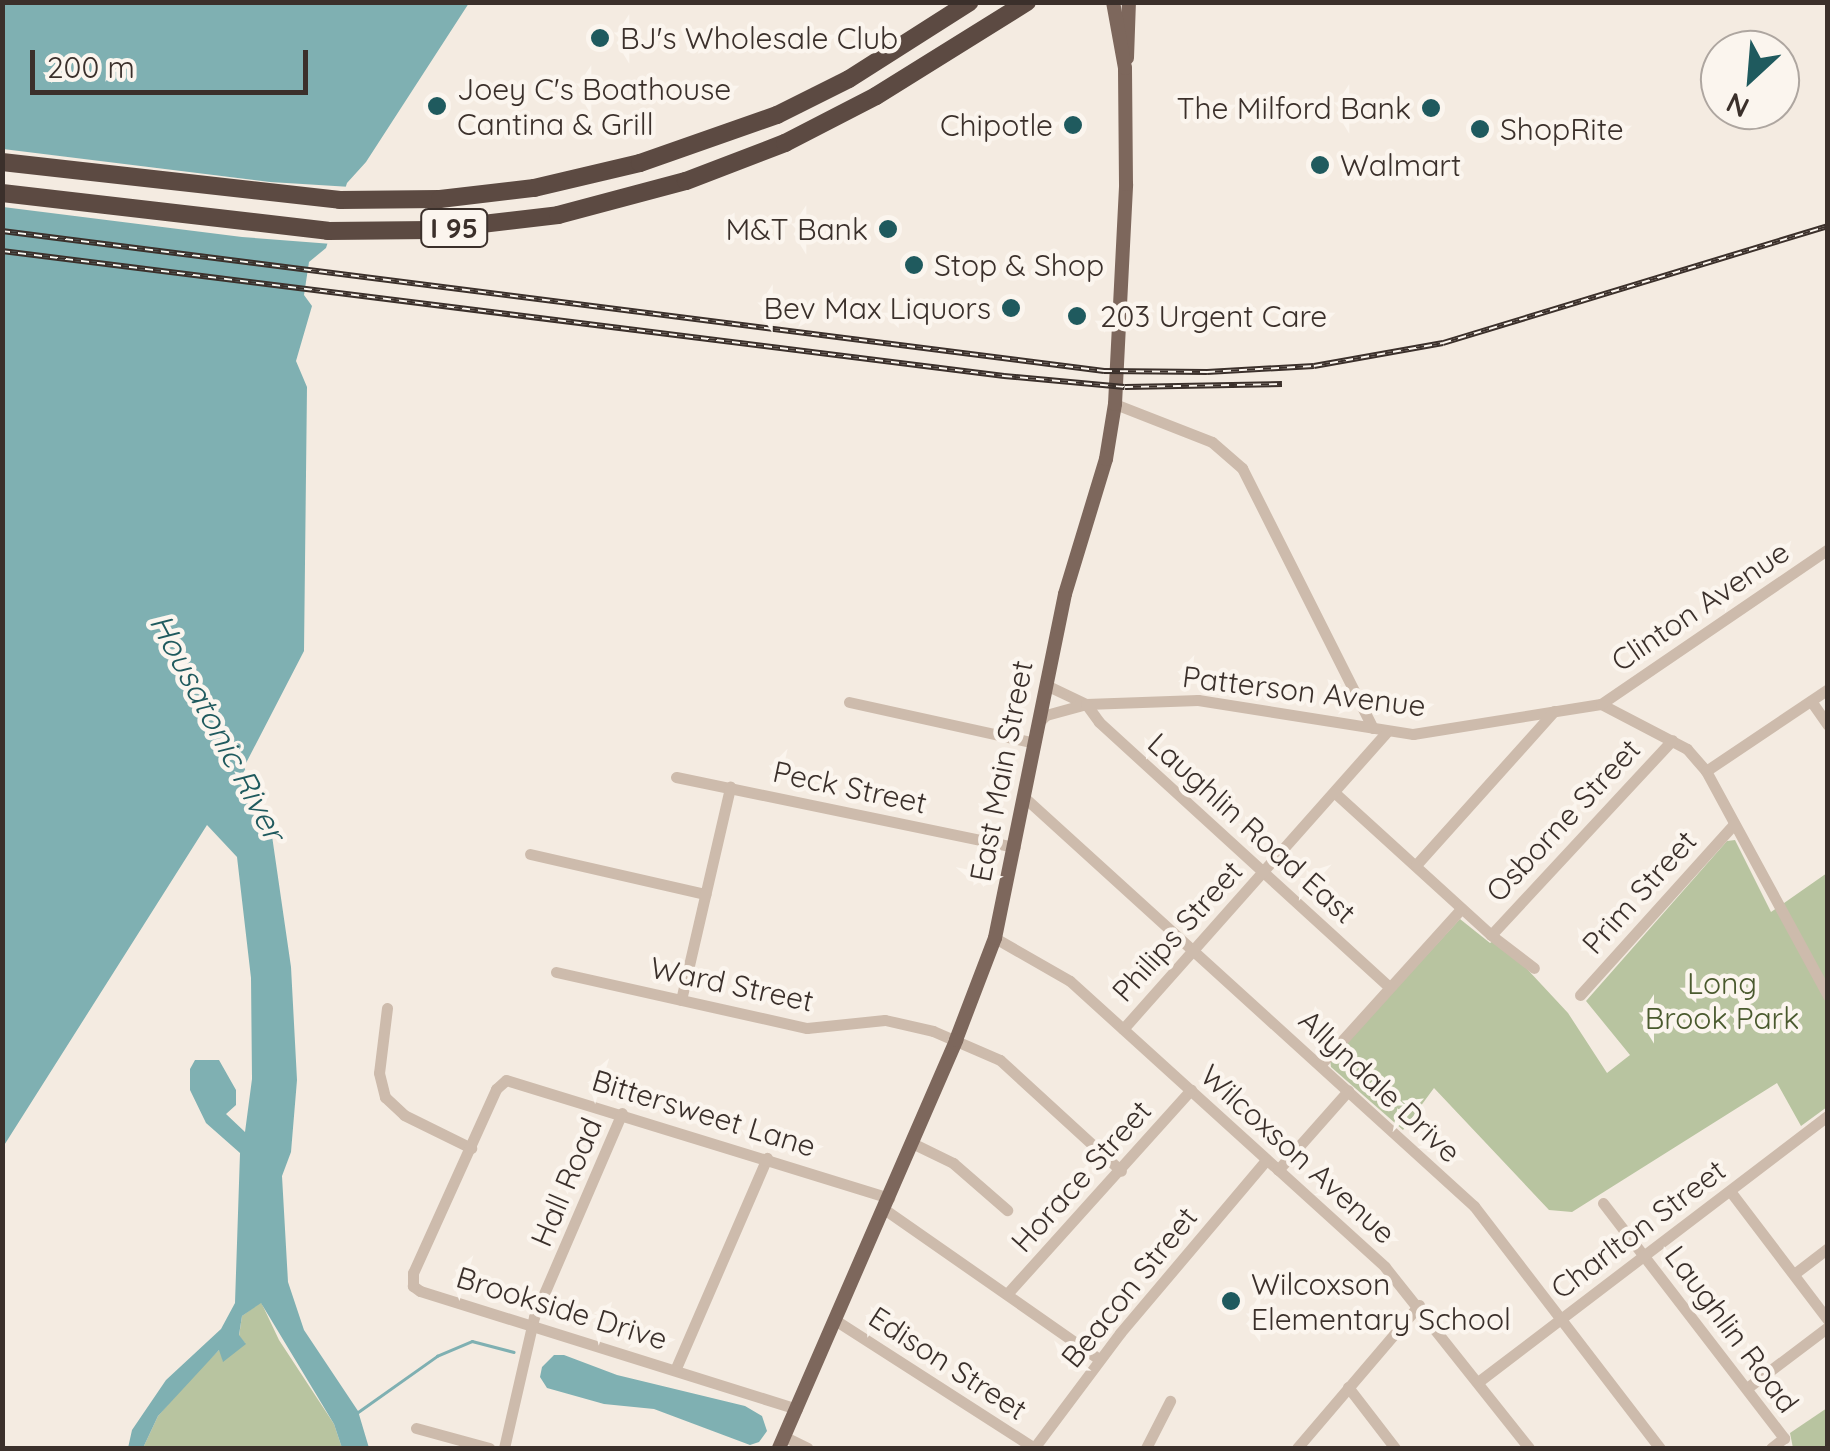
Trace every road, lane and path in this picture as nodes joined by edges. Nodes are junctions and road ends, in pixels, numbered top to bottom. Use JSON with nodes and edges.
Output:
{"nodes":[{"id":1,"x":970,"y":2,"type":"edge"},
{"id":2,"x":1027,"y":2,"type":"edge"},
{"id":3,"x":1112,"y":2,"type":"edge"},
{"id":4,"x":1129,"y":2,"type":"edge"},
{"id":5,"x":1125,"y":68,"type":"junction"},
{"id":6,"x":2,"y":162,"type":"edge"},
{"id":7,"x":2,"y":193,"type":"edge"},
{"id":8,"x":1115,"y":404,"type":"junction"},
{"id":9,"x":1828,"y":549,"type":"edge"},
{"id":10,"x":1046,"y":685,"type":"junction"},
{"id":11,"x":1828,"y":689,"type":"edge"},
{"id":12,"x":1811,"y":701,"type":"junction"},
{"id":13,"x":849,"y":702,"type":"dead end"},
{"id":14,"x":1086,"y":704,"type":"junction"},
{"id":15,"x":1601,"y":704,"type":"junction"},
{"id":16,"x":1554,"y":711,"type":"junction"},
{"id":17,"x":1039,"y":722,"type":"junction"},
{"id":18,"x":1828,"y":725,"type":"edge"},
{"id":19,"x":1373,"y":728,"type":"junction"},
{"id":20,"x":1387,"y":732,"type":"junction"},
{"id":21,"x":1672,"y":740,"type":"junction"},
{"id":22,"x":1035,"y":743,"type":"junction"},
{"id":23,"x":1706,"y":771,"type":"junction"},
{"id":24,"x":676,"y":777,"type":"dead end"},
{"id":25,"x":730,"y":787,"type":"junction"},
{"id":26,"x":1336,"y":793,"type":"junction"},
{"id":27,"x":1025,"y":798,"type":"junction"},
{"id":28,"x":1734,"y":824,"type":"junction"},
{"id":29,"x":1015,"y":847,"type":"junction"},
{"id":30,"x":530,"y":854,"type":"dead end"},
{"id":31,"x":1416,"y":865,"type":"junction"},
{"id":32,"x":1263,"y":872,"type":"junction"},
{"id":33,"x":705,"y":894,"type":"junction"},
{"id":34,"x":1461,"y":909,"type":"junction"},
{"id":35,"x":1490,"y":935,"type":"junction"},
{"id":36,"x":995,"y":938,"type":"junction"},
{"id":37,"x":1194,"y":950,"type":"junction"},
{"id":38,"x":1534,"y":968,"type":"dead end"},
{"id":39,"x":556,"y":972,"type":"dead end"},
{"id":40,"x":1388,"y":986,"type":"junction"},
{"id":41,"x":1580,"y":994,"type":"dead end"},
{"id":42,"x":1828,"y":996,"type":"edge"},
{"id":43,"x":681,"y":1000,"type":"junction"},
{"id":44,"x":388,"y":1008,"type":"dead end"},
{"id":45,"x":1123,"y":1029,"type":"junction"},
{"id":46,"x":956,"y":1040,"type":"junction"},
{"id":47,"x":1320,"y":1065,"type":"junction"},
{"id":48,"x":503,"y":1081,"type":"joint"},
{"id":49,"x":1192,"y":1090,"type":"junction"},
{"id":50,"x":1348,"y":1091,"type":"junction"},
{"id":51,"x":622,"y":1113,"type":"junction"},
{"id":52,"x":1828,"y":1115,"type":"edge"},
{"id":53,"x":912,"y":1142,"type":"junction"},
{"id":54,"x":471,"y":1148,"type":"junction"},
{"id":55,"x":768,"y":1158,"type":"junction"},
{"id":56,"x":1266,"y":1160,"type":"junction"},
{"id":57,"x":1120,"y":1170,"type":"junction"},
{"id":58,"x":1278,"y":1170,"type":"junction"},
{"id":59,"x":1730,"y":1192,"type":"junction"},
{"id":60,"x":886,"y":1203,"type":"junction"},
{"id":61,"x":1604,"y":1203,"type":"dead end"},
{"id":62,"x":1007,"y":1210,"type":"dead end"},
{"id":63,"x":1828,"y":1248,"type":"edge"},
{"id":64,"x":1645,"y":1255,"type":"junction"},
{"id":65,"x":1794,"y":1274,"type":"junction"},
{"id":66,"x":1007,"y":1294,"type":"junction"},
{"id":67,"x":1419,"y":1305,"type":"junction"},
{"id":68,"x":1560,"y":1318,"type":"junction"},
{"id":69,"x":836,"y":1320,"type":"junction"},
{"id":70,"x":1828,"y":1324,"type":"edge"},
{"id":71,"x":532,"y":1325,"type":"junction"},
{"id":72,"x":1099,"y":1359,"type":"junction"},
{"id":73,"x":676,"y":1368,"type":"junction"},
{"id":74,"x":1478,"y":1382,"type":"junction"},
{"id":75,"x":1348,"y":1387,"type":"junction"},
{"id":76,"x":1746,"y":1388,"type":"junction"},
{"id":77,"x":1170,"y":1401,"type":"dead end"},
{"id":78,"x":797,"y":1409,"type":"junction"},
{"id":79,"x":416,"y":1428,"type":"dead end"},
{"id":80,"x":782,"y":1442,"type":"edge"},
{"id":81,"x":489,"y":1448,"type":"edge"},
{"id":82,"x":504,"y":1448,"type":"edge"},
{"id":83,"x":808,"y":1448,"type":"edge"},
{"id":84,"x":1034,"y":1448,"type":"edge"},
{"id":85,"x":1146,"y":1448,"type":"edge"},
{"id":86,"x":1297,"y":1448,"type":"edge"},
{"id":87,"x":1395,"y":1448,"type":"edge"},
{"id":88,"x":1529,"y":1448,"type":"edge"},
{"id":89,"x":1660,"y":1448,"type":"edge"},
{"id":90,"x":1771,"y":1448,"type":"edge"}],
"edges":[{"from":1,"to":6,"type":"highway","number":"I 95"},
{"from":2,"to":7,"type":"highway","number":"I 95"},
{"from":3,"to":5,"type":"main road","name":"East Main Street"},
{"from":4,"to":5,"type":"main road","name":"East Main Street"},
{"from":5,"to":8,"type":"main road","name":"East Main Street"},
{"from":8,"to":10,"type":"main road","name":"East Main Street"},
{"from":8,"to":19,"type":"street"},
{"from":9,"to":15,"type":"street","name":"Clinton Avenue"},
{"from":10,"to":14,"type":"street","name":"Patterson Avenue"},
{"from":10,"to":17,"type":"main road","name":"East Main Street"},
{"from":11,"to":12,"type":"street"},
{"from":12,"to":18,"type":"street"},
{"from":12,"to":23,"type":"street"},
{"from":13,"to":22,"type":"street"},
{"from":14,"to":17,"type":"street","name":"Patterson Avenue"},
{"from":14,"to":19,"type":"street","name":"Patterson Avenue"},
{"from":14,"to":32,"type":"street","name":"Laughlin Road East"},
{"from":15,"to":16,"type":"street","name":"Patterson Avenue"},
{"from":15,"to":21,"type":"street"},
{"from":16,"to":20,"type":"street","name":"Patterson Avenue"},
{"from":16,"to":31,"type":"street"},
{"from":17,"to":22,"type":"main road","name":"East Main Street"},
{"from":19,"to":20,"type":"street","name":"Patterson Avenue"},
{"from":20,"to":26,"type":"street","name":"Philips Street"},
{"from":21,"to":23,"type":"street"},
{"from":21,"to":35,"type":"street","name":"Osborne Street"},
{"from":22,"to":27,"type":"main road","name":"East Main Street"},
{"from":23,"to":28,"type":"street"},
{"from":24,"to":25,"type":"street","name":"Peck Street"},
{"from":25,"to":29,"type":"street","name":"Peck Street"},
{"from":25,"to":33,"type":"street"},
{"from":26,"to":31,"type":"street"},
{"from":26,"to":32,"type":"street","name":"Philips Street"},
{"from":27,"to":29,"type":"main road","name":"East Main Street"},
{"from":27,"to":37,"type":"street","name":"Allyndale Drive"},
{"from":28,"to":41,"type":"street","name":"Prim Street"},
{"from":28,"to":42,"type":"street"},
{"from":29,"to":36,"type":"main road","name":"East Main Street"},
{"from":30,"to":33,"type":"street"},
{"from":31,"to":34,"type":"street"},
{"from":32,"to":37,"type":"street","name":"Philips Street"},
{"from":32,"to":40,"type":"street","name":"Laughlin Road East"},
{"from":33,"to":43,"type":"street"},
{"from":34,"to":35,"type":"street"},
{"from":34,"to":40,"type":"street"},
{"from":35,"to":38,"type":"street"},
{"from":36,"to":45,"type":"street","name":"Wilcoxson Avenue"},
{"from":36,"to":46,"type":"main road","name":"East Main Street"},
{"from":37,"to":45,"type":"street","name":"Philips Street"},
{"from":37,"to":47,"type":"street","name":"Allyndale Drive"},
{"from":39,"to":43,"type":"street","name":"Ward Street"},
{"from":40,"to":47,"type":"street"},
{"from":43,"to":46,"type":"street","name":"Ward Street"},
{"from":44,"to":54,"type":"street"},
{"from":45,"to":49,"type":"street","name":"Wilcoxson Avenue"},
{"from":46,"to":53,"type":"main road","name":"East Main Street"},
{"from":46,"to":57,"type":"street","name":"Ward Street"},
{"from":47,"to":50,"type":"street","name":"Allyndale Drive"},
{"from":48,"to":51,"type":"street","name":"Bittersweet Lane"},
{"from":48,"to":54,"type":"street","name":"Brookside Drive"},
{"from":49,"to":56,"type":"street","name":"Wilcoxson Avenue"},
{"from":49,"to":57,"type":"street","name":"Horace Street"},
{"from":50,"to":58,"type":"street"},
{"from":50,"to":68,"type":"street","name":"Allyndale Drive"},
{"from":51,"to":55,"type":"street","name":"Bittersweet Lane"},
{"from":51,"to":71,"type":"street","name":"Hall Road"},
{"from":52,"to":59,"type":"street","name":"Charlton Street"},
{"from":53,"to":60,"type":"main road","name":"East Main Street"},
{"from":53,"to":62,"type":"street"},
{"from":54,"to":71,"type":"street","name":"Brookside Drive"},
{"from":55,"to":60,"type":"street","name":"Bittersweet Lane"},
{"from":55,"to":73,"type":"street"},
{"from":56,"to":58,"type":"street","name":"Wilcoxson Avenue"},
{"from":56,"to":72,"type":"street","name":"Beacon Street"},
{"from":57,"to":66,"type":"street","name":"Horace Street"},
{"from":58,"to":67,"type":"street","name":"Wilcoxson Avenue"},
{"from":59,"to":64,"type":"street","name":"Charlton Street"},
{"from":59,"to":65,"type":"street"},
{"from":60,"to":66,"type":"street","name":"Bittersweet Lane"},
{"from":60,"to":69,"type":"main road","name":"East Main Street"},
{"from":61,"to":64,"type":"street","name":"Laughlin Road"},
{"from":63,"to":65,"type":"street"},
{"from":64,"to":68,"type":"street","name":"Charlton Street"},
{"from":64,"to":76,"type":"street","name":"Laughlin Road"},
{"from":65,"to":70,"type":"street"},
{"from":66,"to":72,"type":"street","name":"Bittersweet Lane"},
{"from":67,"to":74,"type":"street","name":"Wilcoxson Avenue"},
{"from":67,"to":75,"type":"street"},
{"from":68,"to":74,"type":"street","name":"Charlton Street"},
{"from":68,"to":89,"type":"street","name":"Allyndale Drive"},
{"from":69,"to":78,"type":"main road","name":"East Main Street"},
{"from":69,"to":84,"type":"street","name":"Edison Street"},
{"from":70,"to":76,"type":"street"},
{"from":71,"to":73,"type":"street","name":"Brookside Drive"},
{"from":71,"to":82,"type":"street","name":"Hall Road"},
{"from":72,"to":84,"type":"street","name":"Beacon Street"},
{"from":73,"to":78,"type":"street","name":"Brookside Drive"},
{"from":74,"to":88,"type":"street","name":"Wilcoxson Avenue"},
{"from":75,"to":86,"type":"street"},
{"from":75,"to":87,"type":"street"},
{"from":76,"to":90,"type":"street","name":"Laughlin Road"},
{"from":77,"to":85,"type":"street"},
{"from":78,"to":80,"type":"main road","name":"East Main Street"},
{"from":79,"to":81,"type":"street"},
{"from":80,"to":83,"type":"street"}]}
